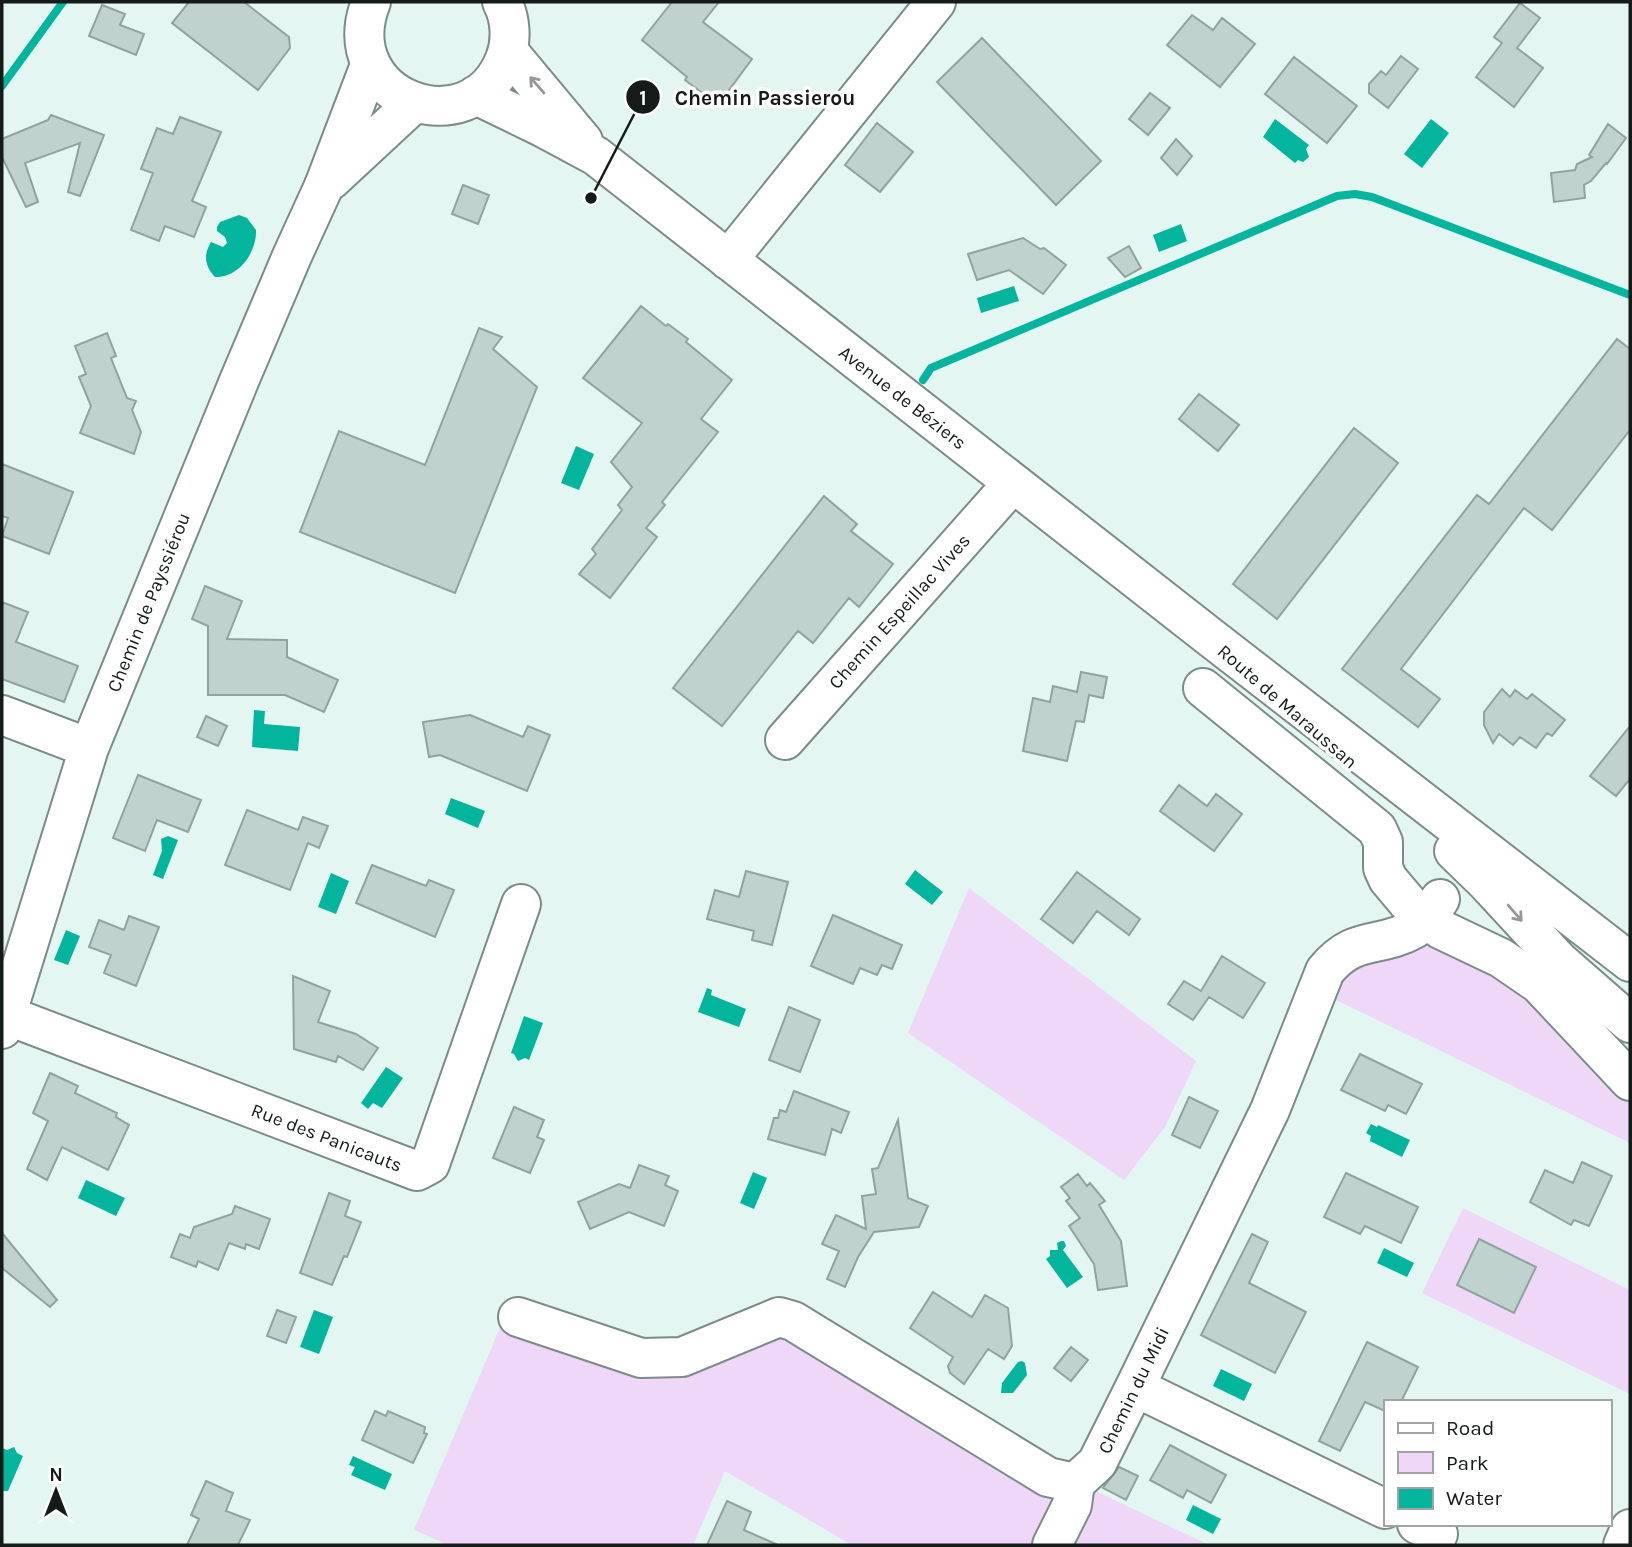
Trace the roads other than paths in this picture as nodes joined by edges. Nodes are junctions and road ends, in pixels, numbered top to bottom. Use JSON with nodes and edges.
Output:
{"nodes":[{"id":1,"x":502,"y":2,"type":"edge"},
{"id":2,"x":936,"y":2,"type":"edge"},
{"id":3,"x":364,"y":6,"type":"edge"},
{"id":4,"x":508,"y":51,"type":"junction"},
{"id":5,"x":370,"y":65,"type":"junction"},
{"id":6,"x":476,"y":95,"type":"junction"},
{"id":7,"x":414,"y":103,"type":"junction"},
{"id":8,"x":596,"y":156,"type":"junction"},
{"id":9,"x":324,"y":186,"type":"junction"},
{"id":10,"x":728,"y":261,"type":"junction"},
{"id":11,"x":1013,"y":483,"type":"junction"},
{"id":12,"x":1210,"y":637,"type":"junction"},
{"id":13,"x":1203,"y":688,"type":"dead end"},
{"id":14,"x":2,"y":715,"type":"edge"},
{"id":15,"x":785,"y":740,"type":"dead end"},
{"id":16,"x":89,"y":748,"type":"junction"},
{"id":17,"x":1450,"y":846,"type":"junction"},
{"id":18,"x":1486,"y":882,"type":"junction"},
{"id":19,"x":521,"y":904,"type":"dead end"},
{"id":20,"x":1433,"y":909,"type":"junction"},
{"id":21,"x":1630,"y":962,"type":"edge"},
{"id":22,"x":4,"y":1022,"type":"edge"},
{"id":23,"x":1630,"y":1023,"type":"edge"},
{"id":24,"x":1630,"y":1081,"type":"edge"},
{"id":25,"x":518,"y":1317,"type":"dead end"},
{"id":26,"x":1135,"y":1387,"type":"junction"},
{"id":27,"x":1075,"y":1483,"type":"junction"},
{"id":28,"x":1384,"y":1509,"type":"edge"},
{"id":29,"x":1630,"y":1529,"type":"edge"},
{"id":30,"x":1052,"y":1545,"type":"edge"},
{"id":31,"x":1623,"y":1545,"type":"edge"}],
"edges":[{"from":1,"to":4,"type":"street"},
{"from":2,"to":10,"type":"street"},
{"from":3,"to":5,"type":"street"},
{"from":4,"to":6,"type":"street"},
{"from":8,"to":4,"type":"street","name":"Avenue de Béziers","one_way":true},
{"from":5,"to":7,"type":"street"},
{"from":5,"to":9,"type":"street","name":"Chemin de Payssiérou"},
{"from":6,"to":7,"type":"street"},
{"from":6,"to":8,"type":"street","name":"Avenue de Béziers"},
{"from":7,"to":9,"type":"street","name":"Chemin de Payssiérou"},
{"from":8,"to":10,"type":"street","name":"Avenue de Béziers"},
{"from":9,"to":16,"type":"street","name":"Chemin de Payssiérou"},
{"from":10,"to":11,"type":"street","name":"Avenue de Béziers"},
{"from":11,"to":12,"type":"street","name":"Avenue de Béziers"},
{"from":11,"to":15,"type":"street","name":"Chemin Espeillac Vives"},
{"from":12,"to":17,"type":"street","name":"Route de Maraussan"},
{"from":12,"to":21,"type":"street","name":"Route de Maraussan"},
{"from":13,"to":20,"type":"street"},
{"from":14,"to":16,"type":"street"},
{"from":16,"to":22,"type":"street","name":"Chemin de Payssiérou"},
{"from":17,"to":18,"type":"street","name":"Route de Maraussan"},
{"from":17,"to":20,"type":"street"},
{"from":18,"to":20,"type":"street","name":"Chemin du Midi"},
{"from":18,"to":23,"type":"street","name":"Route de Maraussan","one_way":true},
{"from":19,"to":22,"type":"street","name":"Rue des Panicauts"},
{"from":20,"to":24,"type":"street"},
{"from":20,"to":26,"type":"street","name":"Chemin du Midi"},
{"from":25,"to":27,"type":"street"},
{"from":26,"to":27,"type":"street","name":"Chemin du Midi"},
{"from":26,"to":28,"type":"street"},
{"from":27,"to":30,"type":"street"},
{"from":29,"to":31,"type":"street"}]}
